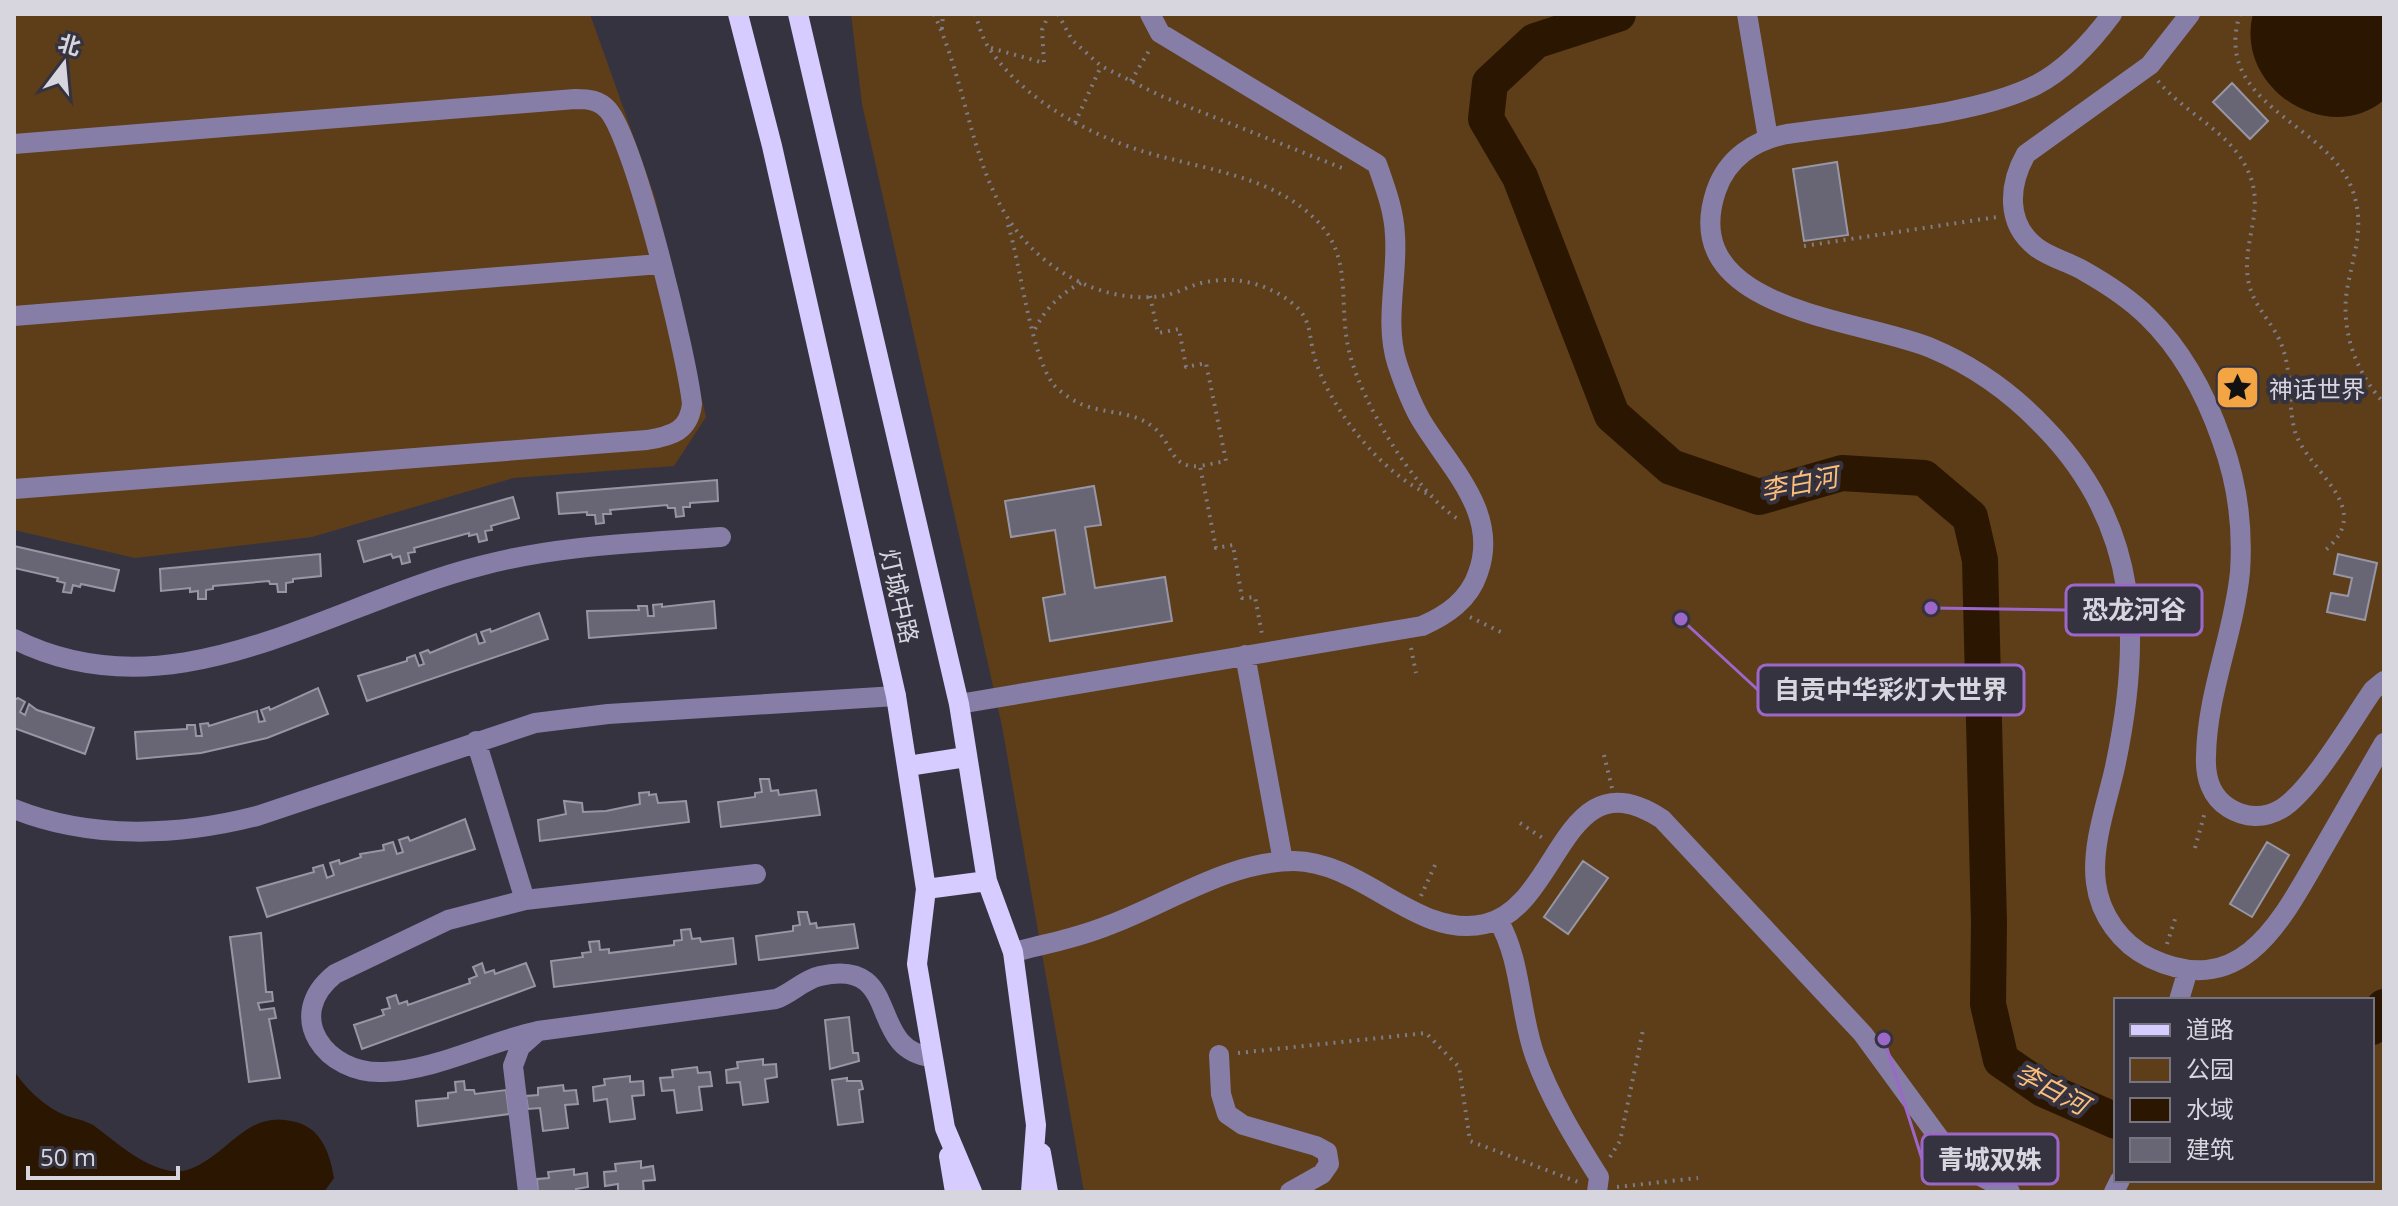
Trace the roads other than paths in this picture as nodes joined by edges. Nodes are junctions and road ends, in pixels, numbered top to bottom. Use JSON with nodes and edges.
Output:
{"nodes":[{"id":1,"x":738,"y":14,"type":"edge"},
{"id":2,"x":798,"y":14,"type":"edge"},
{"id":3,"x":1150,"y":14,"type":"edge"},
{"id":4,"x":1747,"y":14,"type":"edge"},
{"id":5,"x":2112,"y":14,"type":"edge"},
{"id":6,"x":2190,"y":14,"type":"edge"},
{"id":7,"x":1768,"y":138,"type":"junction"},
{"id":8,"x":14,"y":144,"type":"edge"},
{"id":9,"x":660,"y":264,"type":"junction"},
{"id":10,"x":14,"y":316,"type":"edge"},
{"id":11,"x":14,"y":489,"type":"edge"},
{"id":12,"x":721,"y":537,"type":"dead end"},
{"id":13,"x":14,"y":639,"type":"edge"},
{"id":14,"x":1255,"y":654,"type":"junction"},
{"id":15,"x":2384,"y":681,"type":"edge"},
{"id":16,"x":896,"y":696,"type":"junction"},
{"id":17,"x":959,"y":704,"type":"junction"},
{"id":18,"x":476,"y":741,"type":"junction"},
{"id":19,"x":2384,"y":743,"type":"edge"},
{"id":20,"x":966,"y":757,"type":"junction"},
{"id":21,"x":908,"y":766,"type":"junction"},
{"id":22,"x":14,"y":809,"type":"edge"},
{"id":23,"x":1283,"y":861,"type":"junction"},
{"id":24,"x":756,"y":874,"type":"dead end"},
{"id":25,"x":987,"y":881,"type":"junction"},
{"id":26,"x":926,"y":889,"type":"junction"},
{"id":27,"x":525,"y":900,"type":"junction"},
{"id":28,"x":1498,"y":920,"type":"junction"},
{"id":29,"x":1013,"y":952,"type":"junction"},
{"id":30,"x":2188,"y":970,"type":"junction"},
{"id":31,"x":2180,"y":998,"type":"edge"},
{"id":32,"x":538,"y":1031,"type":"junction"},
{"id":33,"x":1219,"y":1055,"type":"road end"},
{"id":34,"x":932,"y":1057,"type":"junction"},
{"id":35,"x":1036,"y":1125,"type":"junction"},
{"id":36,"x":945,"y":1128,"type":"junction"},
{"id":37,"x":1598,"y":1186,"type":"edge"},
{"id":38,"x":528,"y":1192,"type":"edge"},
{"id":39,"x":955,"y":1192,"type":"edge"},
{"id":40,"x":972,"y":1192,"type":"edge"},
{"id":41,"x":1031,"y":1192,"type":"edge"},
{"id":42,"x":1048,"y":1192,"type":"edge"},
{"id":43,"x":1290,"y":1192,"type":"edge"},
{"id":44,"x":2010,"y":1192,"type":"edge"}],
"edges":[{"from":1,"to":16,"type":"main road","name":"灯城中路"},
{"from":2,"to":17,"type":"main road","name":"灯城中路"},
{"from":3,"to":14,"type":"street"},
{"from":4,"to":7,"type":"street"},
{"from":5,"to":7,"type":"street"},
{"from":6,"to":15,"type":"street"},
{"from":7,"to":30,"type":"street"},
{"from":8,"to":9,"type":"street"},
{"from":9,"to":10,"type":"street"},
{"from":9,"to":11,"type":"street"},
{"from":12,"to":13,"type":"street"},
{"from":14,"to":17,"type":"street"},
{"from":14,"to":23,"type":"street"},
{"from":16,"to":18,"type":"street"},
{"from":16,"to":21,"type":"main road","name":"灯城中路"},
{"from":17,"to":20,"type":"main road","name":"灯城中路"},
{"from":18,"to":22,"type":"street"},
{"from":18,"to":27,"type":"street"},
{"from":19,"to":30,"type":"street"},
{"from":20,"to":21,"type":"main road"},
{"from":20,"to":25,"type":"main road","name":"灯城中路"},
{"from":21,"to":26,"type":"main road","name":"灯城中路"},
{"from":23,"to":28,"type":"street"},
{"from":23,"to":29,"type":"street"},
{"from":24,"to":27,"type":"street"},
{"from":25,"to":26,"type":"main road"},
{"from":25,"to":29,"type":"main road","name":"灯城中路"},
{"from":26,"to":34,"type":"main road","name":"灯城中路"},
{"from":27,"to":32,"type":"street"},
{"from":28,"to":37,"type":"street"},
{"from":28,"to":44,"type":"street"},
{"from":29,"to":35,"type":"main road","name":"灯城中路"},
{"from":30,"to":31,"type":"street"},
{"from":32,"to":34,"type":"street"},
{"from":32,"to":38,"type":"street"},
{"from":33,"to":43,"type":"street"},
{"from":34,"to":36,"type":"main road","name":"灯城中路"},
{"from":35,"to":41,"type":"main road","name":"灯城中路"},
{"from":35,"to":42,"type":"main road"},
{"from":36,"to":39,"type":"main road"},
{"from":36,"to":40,"type":"main road","name":"灯城中路"}]}
